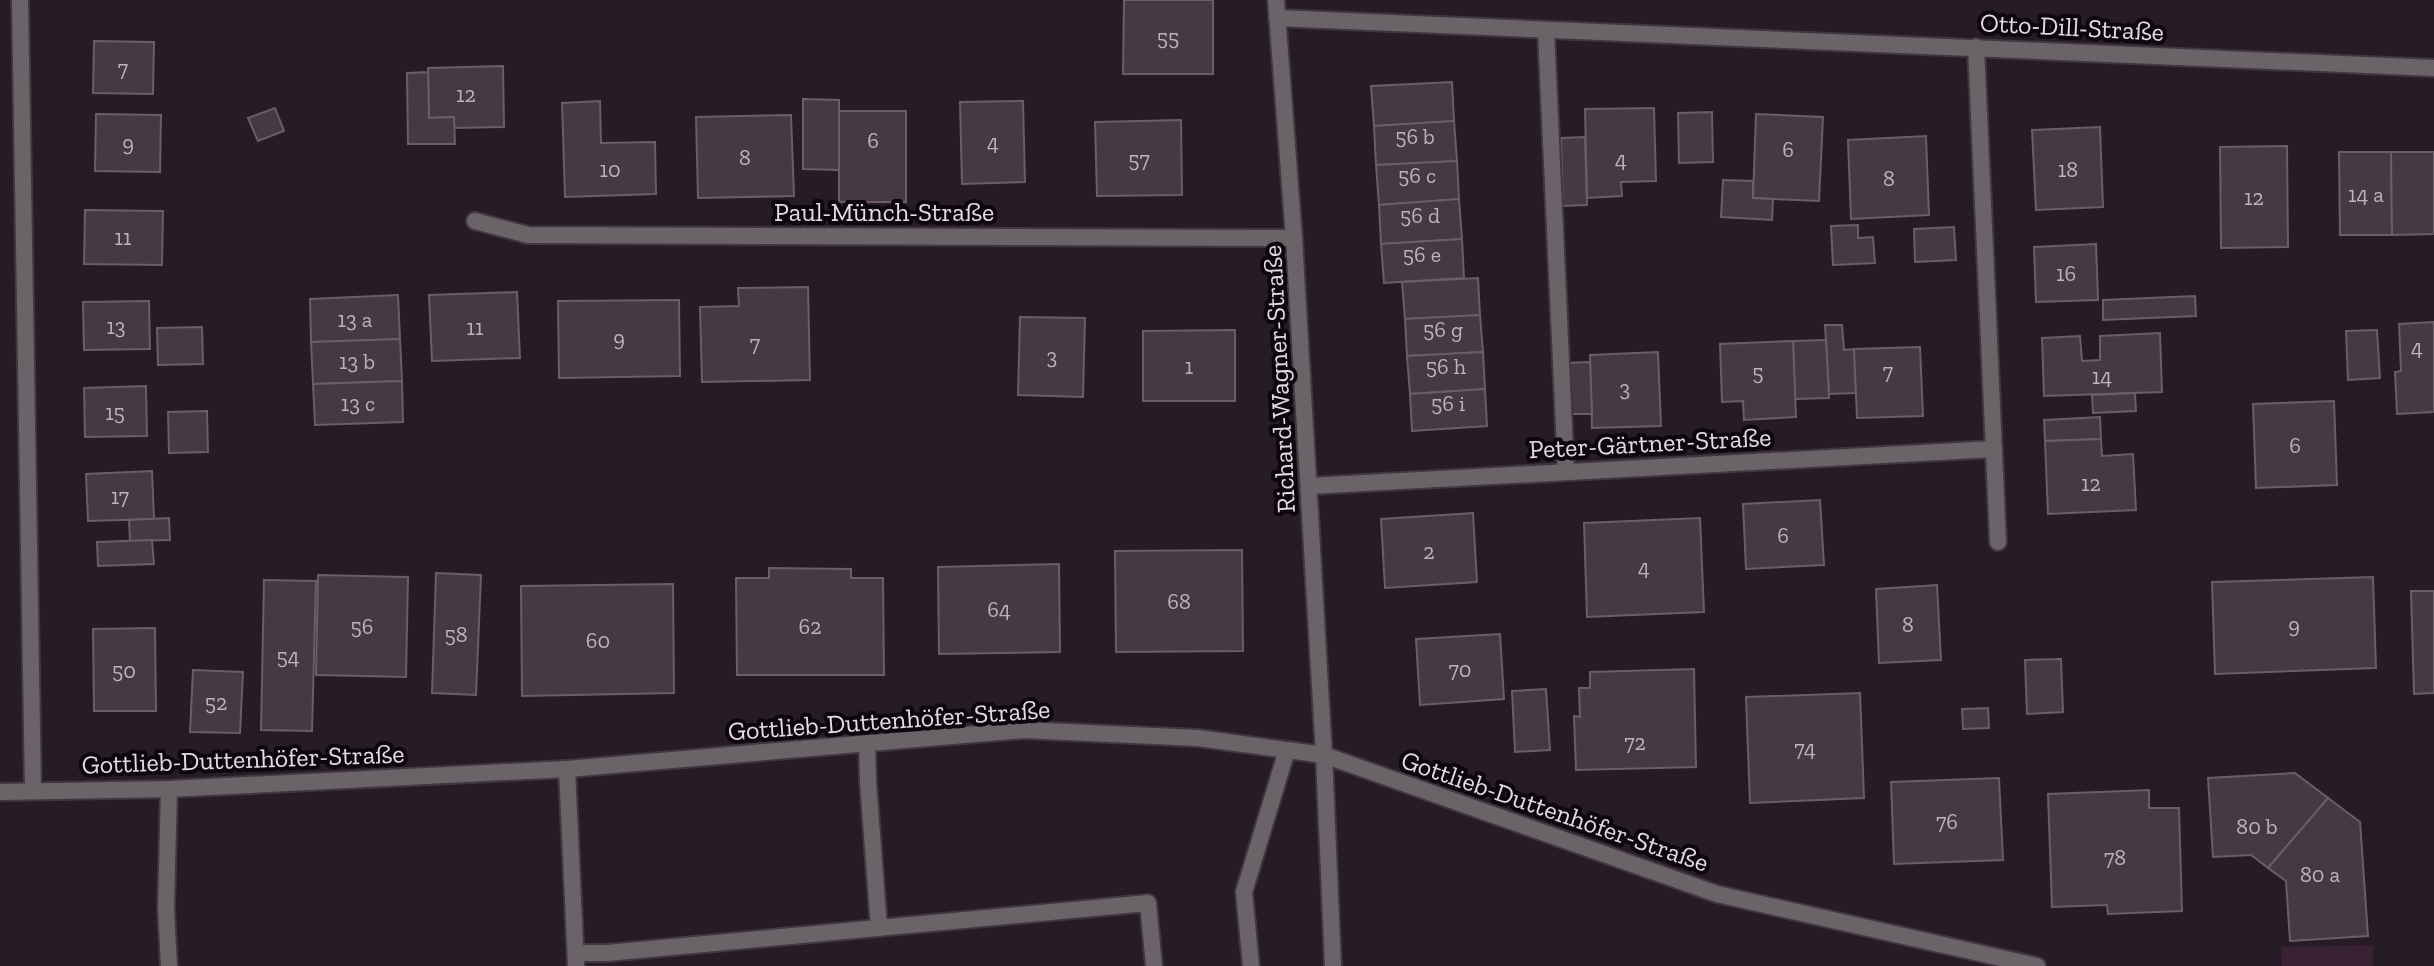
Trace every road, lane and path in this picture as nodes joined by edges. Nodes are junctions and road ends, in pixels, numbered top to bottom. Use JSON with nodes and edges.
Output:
{"nodes":[{"id":1,"x":20,"y":0,"type":"edge"},
{"id":2,"x":1276,"y":0,"type":"edge"},
{"id":3,"x":1277,"y":18,"type":"junction"},
{"id":4,"x":1546,"y":31,"type":"junction"},
{"id":5,"x":1976,"y":47,"type":"junction"},
{"id":6,"x":2434,"y":68,"type":"edge"},
{"id":7,"x":475,"y":221,"type":"dead end"},
{"id":8,"x":1294,"y":238,"type":"junction"},
{"id":9,"x":1994,"y":449,"type":"junction"},
{"id":10,"x":1566,"y":472,"type":"junction"},
{"id":11,"x":1309,"y":486,"type":"junction"},
{"id":12,"x":1998,"y":542,"type":"dead end"},
{"id":13,"x":867,"y":743,"type":"junction"},
{"id":14,"x":1287,"y":750,"type":"junction"},
{"id":15,"x":1324,"y":755,"type":"junction"},
{"id":16,"x":567,"y":769,"type":"junction"},
{"id":17,"x":169,"y":789,"type":"junction"},
{"id":18,"x":33,"y":791,"type":"junction"},
{"id":19,"x":0,"y":792,"type":"edge"},
{"id":20,"x":879,"y":928,"type":"junction"},
{"id":21,"x":576,"y":960,"type":"edge"},
{"id":22,"x":169,"y":966,"type":"edge"},
{"id":23,"x":1154,"y":966,"type":"edge"},
{"id":24,"x":1251,"y":966,"type":"edge"},
{"id":25,"x":1333,"y":966,"type":"edge"},
{"id":26,"x":2037,"y":966,"type":"edge"}],
"edges":[{"from":1,"to":18,"type":"street"},
{"from":2,"to":3,"type":"street","name":"Richard-Wagner-Straße"},
{"from":3,"to":4,"type":"street","name":"Otto-Dill-Straße"},
{"from":3,"to":8,"type":"street","name":"Richard-Wagner-Straße"},
{"from":4,"to":5,"type":"street","name":"Otto-Dill-Straße"},
{"from":4,"to":10,"type":"street"},
{"from":5,"to":6,"type":"street","name":"Otto-Dill-Straße"},
{"from":5,"to":9,"type":"street"},
{"from":7,"to":8,"type":"street","name":"Paul-Münch-Straße"},
{"from":8,"to":11,"type":"street","name":"Richard-Wagner-Straße"},
{"from":9,"to":10,"type":"street","name":"Peter-Gärtner-Straße"},
{"from":9,"to":12,"type":"street"},
{"from":10,"to":11,"type":"street","name":"Peter-Gärtner-Straße"},
{"from":11,"to":15,"type":"street","name":"Richard-Wagner-Straße"},
{"from":13,"to":14,"type":"street","name":"Gottlieb-Duttenhöfer-Straße"},
{"from":13,"to":16,"type":"street","name":"Gottlieb-Duttenhöfer-Straße"},
{"from":13,"to":20,"type":"street"},
{"from":14,"to":15,"type":"street","name":"Gottlieb-Duttenhöfer-Straße"},
{"from":14,"to":24,"type":"street"},
{"from":15,"to":25,"type":"street","name":"Richard-Wagner-Straße"},
{"from":15,"to":26,"type":"street","name":"Gottlieb-Duttenhöfer-Straße"},
{"from":16,"to":17,"type":"street","name":"Gottlieb-Duttenhöfer-Straße"},
{"from":16,"to":21,"type":"street"},
{"from":17,"to":18,"type":"street","name":"Gottlieb-Duttenhöfer-Straße"},
{"from":17,"to":22,"type":"street"},
{"from":18,"to":19,"type":"street","name":"Gottlieb-Duttenhöfer-Straße"},
{"from":20,"to":21,"type":"street"},
{"from":20,"to":23,"type":"street"}]}
